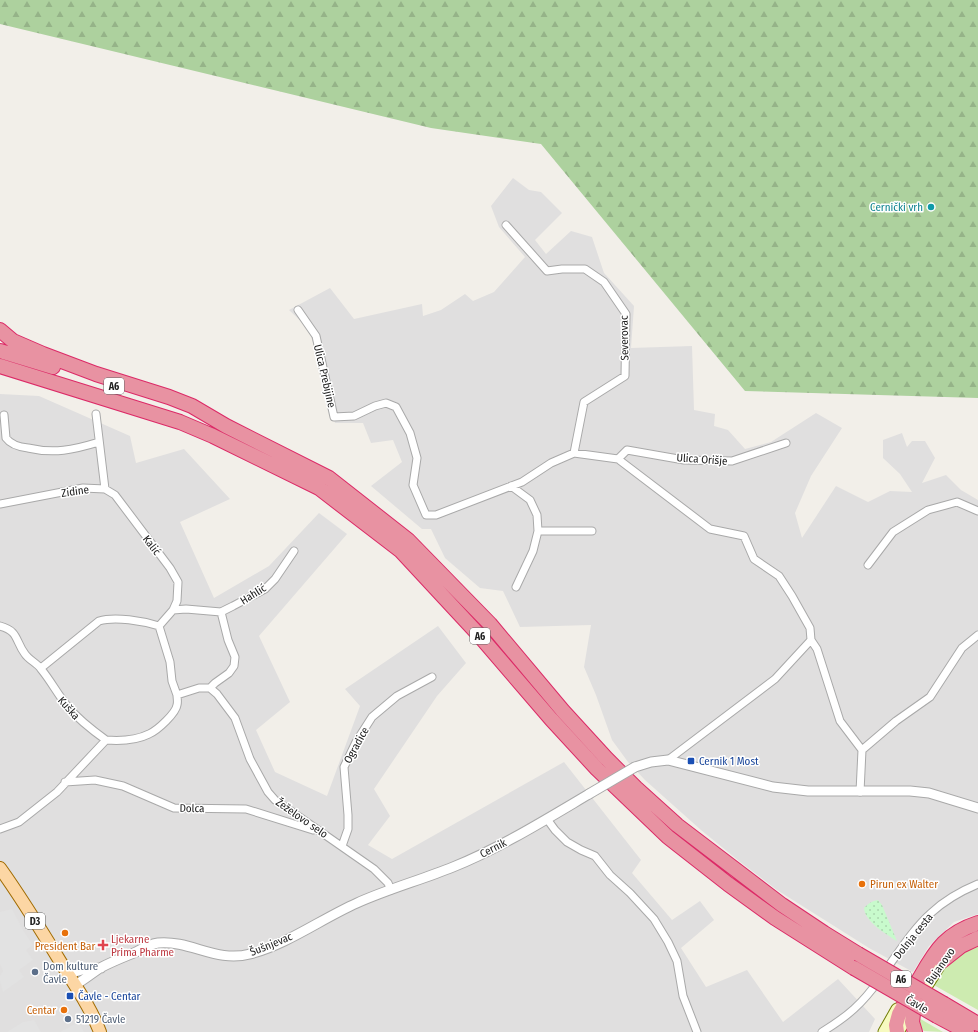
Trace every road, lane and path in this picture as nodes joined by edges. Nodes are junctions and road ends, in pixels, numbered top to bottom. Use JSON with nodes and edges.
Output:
{"nodes":[{"id":1,"x":506,"y":224,"type":"dead end"},
{"id":2,"x":298,"y":310,"type":"dead end"},
{"id":3,"x":0,"y":330,"type":"edge"},
{"id":4,"x":0,"y":351,"type":"edge"},
{"id":5,"x":0,"y":366,"type":"edge"},
{"id":6,"x":0,"y":373,"type":"edge"},
{"id":7,"x":56,"y":383,"type":"junction"},
{"id":8,"x":96,"y":414,"type":"dead end"},
{"id":9,"x":4,"y":415,"type":"dead end"},
{"id":10,"x":226,"y":426,"type":"junction"},
{"id":11,"x":99,"y":442,"type":"junction"},
{"id":12,"x":786,"y":443,"type":"dead end"},
{"id":13,"x":574,"y":453,"type":"junction"},
{"id":14,"x":618,"y":459,"type":"junction"},
{"id":15,"x":512,"y":486,"type":"junction"},
{"id":16,"x":104,"y":489,"type":"junction"},
{"id":17,"x":0,"y":504,"type":"edge"},
{"id":18,"x":978,"y":511,"type":"edge"},
{"id":19,"x":538,"y":531,"type":"junction"},
{"id":20,"x":592,"y":531,"type":"dead end"},
{"id":21,"x":294,"y":551,"type":"dead end"},
{"id":22,"x":868,"y":565,"type":"dead end"},
{"id":23,"x":516,"y":587,"type":"dead end"},
{"id":24,"x":173,"y":610,"type":"junction"},
{"id":25,"x":222,"y":612,"type":"junction"},
{"id":26,"x":0,"y":626,"type":"edge"},
{"id":27,"x":159,"y":626,"type":"junction"},
{"id":28,"x":978,"y":635,"type":"edge"},
{"id":29,"x":811,"y":640,"type":"junction"},
{"id":30,"x":41,"y":668,"type":"junction"},
{"id":31,"x":432,"y":678,"type":"dead end"},
{"id":32,"x":210,"y":688,"type":"junction"},
{"id":33,"x":177,"y":695,"type":"junction"},
{"id":34,"x":106,"y":740,"type":"junction"},
{"id":35,"x":862,"y":750,"type":"junction"},
{"id":36,"x":668,"y":760,"type":"junction"},
{"id":37,"x":65,"y":782,"type":"junction"},
{"id":38,"x":860,"y":792,"type":"junction"},
{"id":39,"x":978,"y":808,"type":"edge"},
{"id":40,"x":547,"y":819,"type":"junction"},
{"id":41,"x":0,"y":829,"type":"edge"},
{"id":42,"x":321,"y":832,"type":"junction"},
{"id":43,"x":342,"y":846,"type":"junction"},
{"id":44,"x":0,"y":868,"type":"edge"},
{"id":45,"x":978,"y":884,"type":"edge"},
{"id":46,"x":391,"y":890,"type":"junction"},
{"id":47,"x":978,"y":918,"type":"edge"},
{"id":48,"x":978,"y":923,"type":"edge"},
{"id":49,"x":978,"y":932,"type":"edge"},
{"id":50,"x":978,"y":938,"type":"edge"},
{"id":51,"x":942,"y":961,"type":"junction"},
{"id":52,"x":72,"y":980,"type":"junction"},
{"id":53,"x":907,"y":1004,"type":"junction"},
{"id":54,"x":941,"y":1010,"type":"junction"},
{"id":55,"x":978,"y":1016,"type":"edge"},
{"id":56,"x":978,"y":1024,"type":"edge"},
{"id":57,"x":897,"y":1031,"type":"edge"},
{"id":58,"x":100,"y":1032,"type":"edge"},
{"id":59,"x":697,"y":1032,"type":"edge"},
{"id":60,"x":822,"y":1032,"type":"edge"},
{"id":61,"x":915,"y":1032,"type":"edge"},
{"id":62,"x":952,"y":1032,"type":"edge"},
{"id":63,"x":967,"y":1032,"type":"edge"}],
"edges":[{"from":1,"to":13,"type":"street","name":"Severovac"},
{"from":2,"to":15,"type":"street","name":"Ulica Prebijine"},
{"from":3,"to":10,"type":"highway"},
{"from":4,"to":10,"type":"highway","number":"A6"},
{"from":5,"to":7,"type":"highway","number":"A6"},
{"from":6,"to":7,"type":"highway"},
{"from":7,"to":54,"type":"highway","name":"Čavle","number":"A6","bridge":true},
{"from":8,"to":11,"type":"street","name":"Zidine"},
{"from":9,"to":11,"type":"street"},
{"from":10,"to":54,"type":"highway","name":"Čavle","number":"A6","bridge":true},
{"from":11,"to":16,"type":"street","name":"Zidine"},
{"from":12,"to":14,"type":"street","name":"Ulica Orišje"},
{"from":13,"to":14,"type":"street"},
{"from":13,"to":15,"type":"street"},
{"from":14,"to":29,"type":"street"},
{"from":15,"to":19,"type":"street"},
{"from":16,"to":17,"type":"street","name":"Zidine"},
{"from":16,"to":24,"type":"street","name":"Kalić"},
{"from":18,"to":22,"type":"street"},
{"from":19,"to":20,"type":"street"},
{"from":19,"to":23,"type":"street"},
{"from":21,"to":25,"type":"street","name":"Hahlić"},
{"from":24,"to":25,"type":"street"},
{"from":24,"to":27,"type":"street","name":"Kalić"},
{"from":25,"to":32,"type":"street"},
{"from":26,"to":30,"type":"street","name":"Kuška"},
{"from":27,"to":30,"type":"street"},
{"from":27,"to":33,"type":"street"},
{"from":28,"to":35,"type":"street"},
{"from":29,"to":35,"type":"street"},
{"from":29,"to":36,"type":"street"},
{"from":30,"to":34,"type":"street","name":"Kuška"},
{"from":31,"to":43,"type":"street","name":"Ogradice"},
{"from":32,"to":33,"type":"street"},
{"from":32,"to":42,"type":"street","name":"Žeželovo selo"},
{"from":33,"to":34,"type":"street"},
{"from":34,"to":37,"type":"street"},
{"from":35,"to":38,"type":"street"},
{"from":36,"to":38,"type":"street"},
{"from":36,"to":40,"type":"street","name":"Cernik","bridge":true},
{"from":37,"to":41,"type":"street"},
{"from":37,"to":42,"type":"street","name":"Dolca"},
{"from":38,"to":39,"type":"street"},
{"from":40,"to":46,"type":"street","name":"Cernik"},
{"from":40,"to":59,"type":"street"},
{"from":42,"to":43,"type":"street","name":"Žeželovo selo"},
{"from":43,"to":46,"type":"street","name":"Žeželovo selo"},
{"from":44,"to":52,"type":"main road","number":"D3"},
{"from":45,"to":60,"type":"street","name":"Dolnja cesta"},
{"from":46,"to":52,"type":"street","name":"Šušnjevac"},
{"from":47,"to":53,"type":"main road","name":"Bujanovo"},
{"from":48,"to":57,"type":"highway"},
{"from":49,"to":51,"type":"main road","name":"Bujanovo"},
{"from":50,"to":51,"type":"highway"},
{"from":51,"to":53,"type":"main road","name":"Bujanovo"},
{"from":52,"to":58,"type":"main road","number":"D3"},
{"from":53,"to":57,"type":"main road","name":"Bujanovo"},
{"from":53,"to":57,"type":"main road"},
{"from":53,"to":61,"type":"highway"},
{"from":54,"to":55,"type":"highway"},
{"from":54,"to":56,"type":"highway","number":"A6"},
{"from":54,"to":62,"type":"highway"},
{"from":54,"to":63,"type":"highway","number":"A6"}]}
